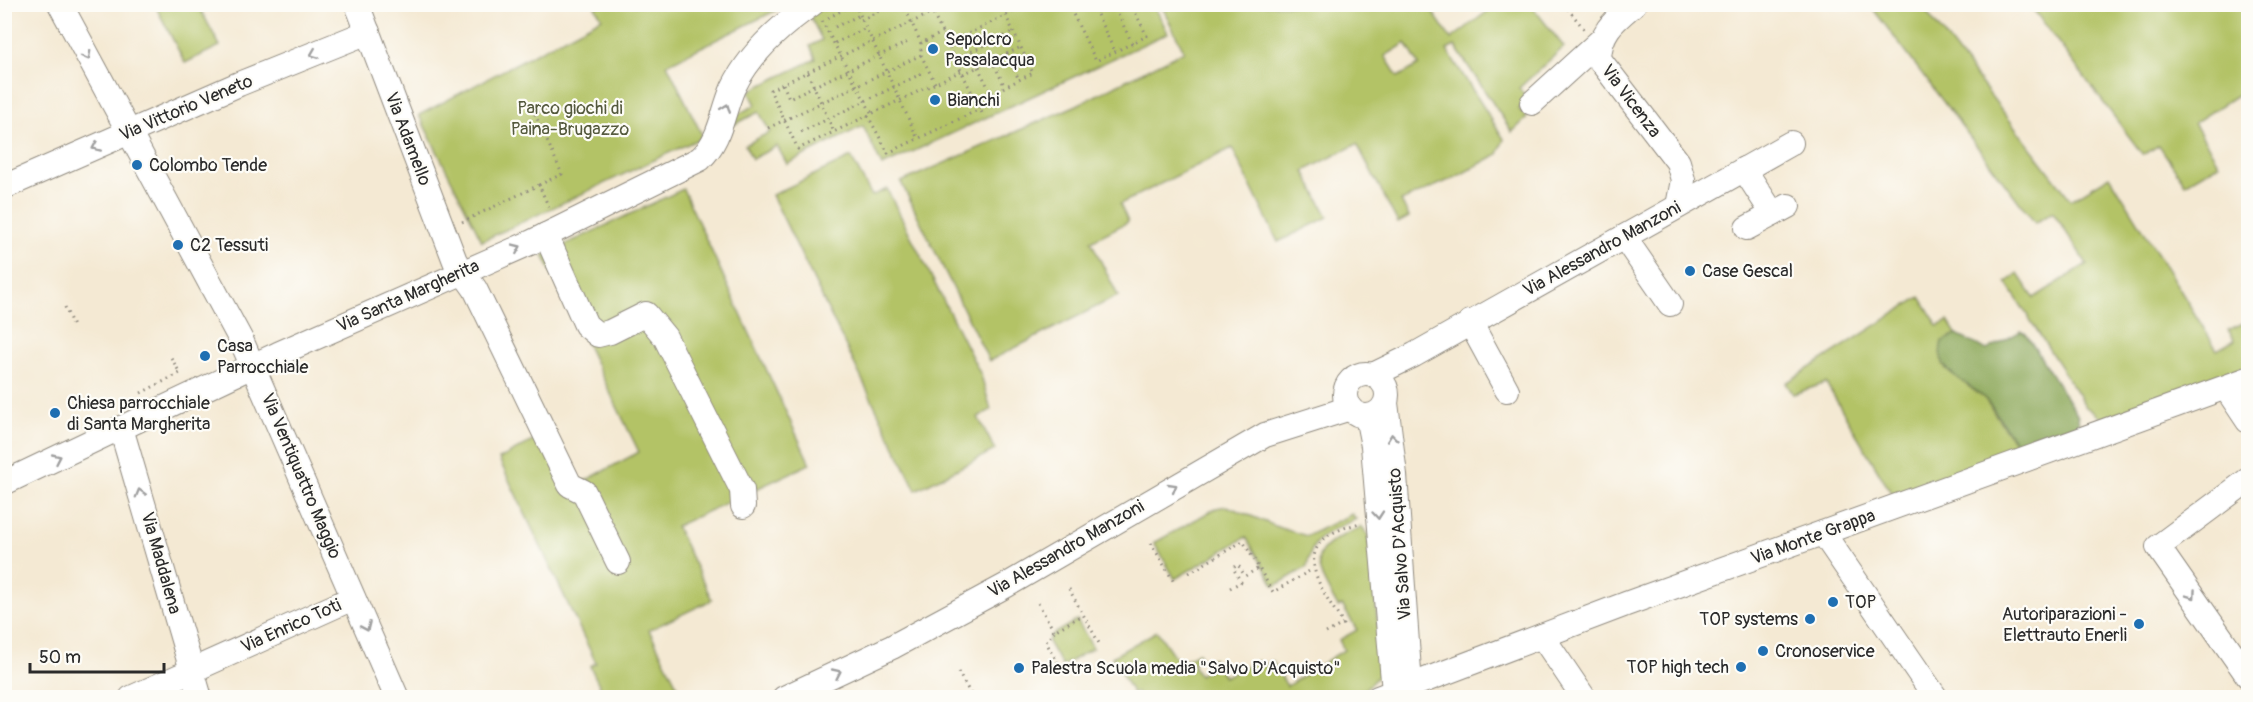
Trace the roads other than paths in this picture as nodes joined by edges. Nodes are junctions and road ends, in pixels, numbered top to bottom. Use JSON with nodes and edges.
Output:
{"nodes":[{"id":1,"x":60,"y":4,"type":"edge"},
{"id":2,"x":357,"y":4,"type":"edge"},
{"id":3,"x":812,"y":4,"type":"edge"},
{"id":4,"x":1634,"y":4,"type":"edge"},
{"id":5,"x":368,"y":32,"type":"junction"},
{"id":6,"x":1598,"y":43,"type":"junction"},
{"id":7,"x":1532,"y":103,"type":"dead end"},
{"id":8,"x":128,"y":133,"type":"junction"},
{"id":9,"x":1791,"y":143,"type":"dead end"},
{"id":10,"x":1744,"y":169,"type":"junction"},
{"id":11,"x":4,"y":187,"type":"edge"},
{"id":12,"x":1678,"y":206,"type":"junction"},
{"id":13,"x":549,"y":223,"type":"junction"},
{"id":14,"x":1748,"y":228,"type":"dead end"},
{"id":15,"x":1624,"y":237,"type":"junction"},
{"id":16,"x":463,"y":271,"type":"junction"},
{"id":17,"x":1670,"y":304,"type":"dead end"},
{"id":18,"x":1470,"y":322,"type":"junction"},
{"id":19,"x":253,"y":366,"type":"junction"},
{"id":20,"x":2248,"y":379,"type":"edge"},
{"id":21,"x":2226,"y":388,"type":"junction"},
{"id":22,"x":1507,"y":390,"type":"dead end"},
{"id":23,"x":1373,"y":398,"type":"junction"},
{"id":24,"x":2248,"y":421,"type":"edge"},
{"id":25,"x":115,"y":431,"type":"junction"},
{"id":26,"x":2248,"y":480,"type":"edge"},
{"id":27,"x":4,"y":483,"type":"edge"},
{"id":28,"x":743,"y":506,"type":"dead end"},
{"id":29,"x":1823,"y":533,"type":"junction"},
{"id":30,"x":618,"y":562,"type":"dead end"},
{"id":31,"x":353,"y":598,"type":"junction"},
{"id":32,"x":1542,"y":636,"type":"junction"},
{"id":33,"x":192,"y":670,"type":"junction"},
{"id":34,"x":2248,"y":676,"type":"edge"},
{"id":35,"x":1397,"y":692,"type":"edge"},
{"id":36,"x":131,"y":698,"type":"edge"},
{"id":37,"x":200,"y":698,"type":"edge"},
{"id":38,"x":397,"y":698,"type":"edge"},
{"id":39,"x":784,"y":698,"type":"edge"},
{"id":40,"x":1584,"y":698,"type":"edge"},
{"id":41,"x":1936,"y":698,"type":"edge"}],
"edges":[{"from":1,"to":8,"type":"street","name":"Via Ventiquattro Maggio","one_way":true},
{"from":2,"to":5,"type":"street","name":"Via Adamello"},
{"from":13,"to":3,"type":"street","name":"Via Santa Margherita","one_way":true},
{"from":4,"to":6,"type":"street","name":"Via Vicenza"},
{"from":5,"to":8,"type":"street","name":"Via Vittorio Veneto","one_way":true},
{"from":5,"to":16,"type":"street","name":"Via Adamello"},
{"from":6,"to":7,"type":"street"},
{"from":6,"to":12,"type":"street","name":"Via Vicenza"},
{"from":8,"to":11,"type":"street","name":"Via Vittorio Veneto","one_way":true},
{"from":8,"to":19,"type":"street","name":"Via Ventiquattro Maggio"},
{"from":9,"to":10,"type":"street","name":"Via Alessandro Manzoni"},
{"from":10,"to":12,"type":"street","name":"Via Alessandro Manzoni"},
{"from":10,"to":14,"type":"street"},
{"from":12,"to":15,"type":"street","name":"Via Alessandro Manzoni"},
{"from":16,"to":13,"type":"street","name":"Via Santa Margherita","one_way":true},
{"from":13,"to":28,"type":"street"},
{"from":15,"to":17,"type":"street"},
{"from":15,"to":18,"type":"street","name":"Via Alessandro Manzoni"},
{"from":16,"to":19,"type":"street","name":"Via Santa Margherita"},
{"from":16,"to":30,"type":"street","name":"Via Adamello"},
{"from":18,"to":22,"type":"street"},
{"from":18,"to":23,"type":"street","name":"Via Alessandro Manzoni"},
{"from":19,"to":25,"type":"street","name":"Via Santa Margherita"},
{"from":19,"to":31,"type":"street","name":"Via Ventiquattro Maggio"},
{"from":20,"to":21,"type":"street","name":"Via Monte Grappa"},
{"from":21,"to":24,"type":"street"},
{"from":21,"to":29,"type":"street","name":"Via Monte Grappa"},
{"from":23,"to":35,"type":"street","name":"Via Salvo D'Acquisto"},
{"from":39,"to":23,"type":"street","name":"Via Alessandro Manzoni","one_way":true},
{"from":27,"to":25,"type":"street","name":"Via Santa Margherita","one_way":true},
{"from":33,"to":25,"type":"street","name":"Via Maddalena","one_way":true},
{"from":26,"to":34,"type":"street","one_way":true},
{"from":29,"to":32,"type":"street","name":"Via Monte Grappa"},
{"from":29,"to":41,"type":"street"},
{"from":31,"to":33,"type":"street","name":"Via Enrico Toti"},
{"from":31,"to":38,"type":"street","name":"Via Ventiquattro Maggio","one_way":true},
{"from":32,"to":35,"type":"street","name":"Via Monte Grappa"},
{"from":32,"to":40,"type":"street"},
{"from":33,"to":36,"type":"street","name":"Via Enrico Toti"},
{"from":33,"to":37,"type":"street","name":"Via Maddalena"}]}
